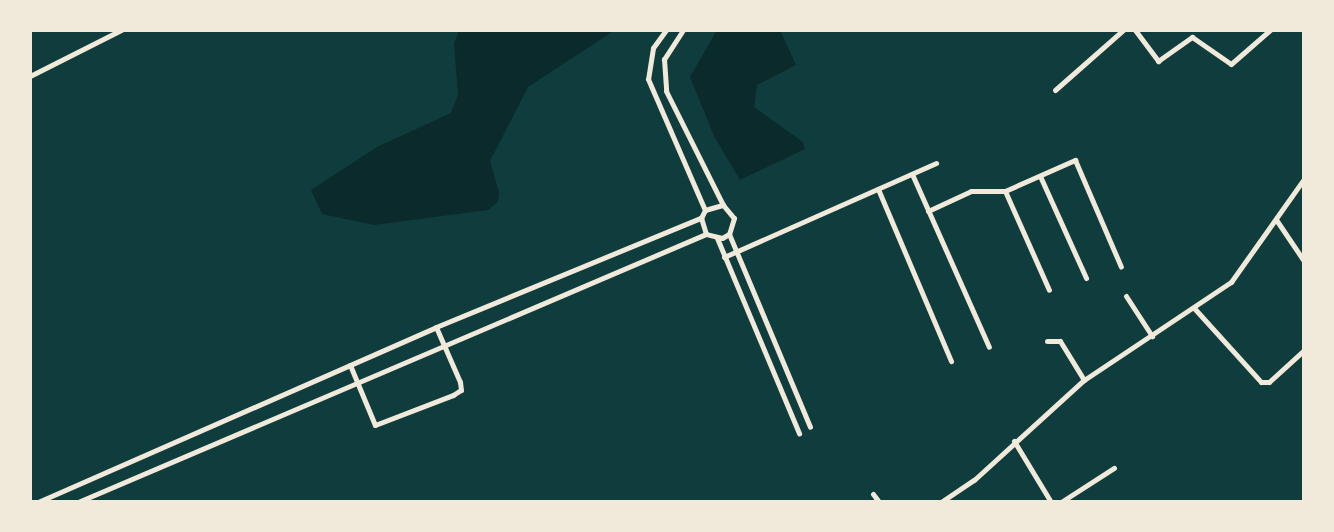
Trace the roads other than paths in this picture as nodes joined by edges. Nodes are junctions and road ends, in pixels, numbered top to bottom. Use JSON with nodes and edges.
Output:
{"nodes":[{"id":1,"x":121,"y":30,"type":"edge"},
{"id":2,"x":666,"y":30,"type":"edge"},
{"id":3,"x":683,"y":30,"type":"edge"},
{"id":4,"x":1110,"y":30,"type":"edge"},
{"id":5,"x":1123,"y":30,"type":"edge"},
{"id":6,"x":1135,"y":30,"type":"edge"},
{"id":7,"x":1270,"y":30,"type":"edge"},
{"id":8,"x":110,"y":32,"type":"edge"},
{"id":9,"x":1115,"y":36,"type":"junction"},
{"id":10,"x":30,"y":76,"type":"edge"},
{"id":11,"x":1055,"y":90,"type":"dead end"},
{"id":12,"x":936,"y":163,"type":"dead end"},
{"id":13,"x":912,"y":174,"type":"junction"},
{"id":14,"x":1040,"y":176,"type":"junction"},
{"id":15,"x":1304,"y":182,"type":"edge"},
{"id":16,"x":878,"y":189,"type":"junction"},
{"id":17,"x":1005,"y":191,"type":"junction"},
{"id":18,"x":723,"y":205,"type":"junction"},
{"id":19,"x":705,"y":210,"type":"junction"},
{"id":20,"x":928,"y":211,"type":"junction"},
{"id":21,"x":701,"y":218,"type":"junction"},
{"id":22,"x":1277,"y":222,"type":"junction"},
{"id":23,"x":706,"y":234,"type":"junction"},
{"id":24,"x":729,"y":234,"type":"junction"},
{"id":25,"x":717,"y":238,"type":"junction"},
{"id":26,"x":737,"y":251,"type":"junction"},
{"id":27,"x":724,"y":257,"type":"junction"},
{"id":28,"x":1304,"y":261,"type":"edge"},
{"id":29,"x":1121,"y":267,"type":"dead end"},
{"id":30,"x":1086,"y":278,"type":"dead end"},
{"id":31,"x":1049,"y":290,"type":"dead end"},
{"id":32,"x":1126,"y":296,"type":"dead end"},
{"id":33,"x":1194,"y":308,"type":"junction"},
{"id":34,"x":436,"y":327,"type":"junction"},
{"id":35,"x":1152,"y":336,"type":"junction"},
{"id":36,"x":1047,"y":341,"type":"dead end"},
{"id":37,"x":443,"y":343,"type":"junction"},
{"id":38,"x":989,"y":347,"type":"dead end"},
{"id":39,"x":1304,"y":350,"type":"edge"},
{"id":40,"x":951,"y":361,"type":"dead end"},
{"id":41,"x":349,"y":365,"type":"junction"},
{"id":42,"x":356,"y":380,"type":"junction"},
{"id":43,"x":1084,"y":380,"type":"junction"},
{"id":44,"x":810,"y":427,"type":"dead end"},
{"id":45,"x":799,"y":433,"type":"dead end"},
{"id":46,"x":1014,"y":440,"type":"junction"},
{"id":47,"x":1114,"y":468,"type":"dead end"},
{"id":48,"x":873,"y":494,"type":"dead end"},
{"id":49,"x":1072,"y":500,"type":"edge"},
{"id":50,"x":38,"y":502,"type":"edge"},
{"id":51,"x":78,"y":502,"type":"edge"},
{"id":52,"x":879,"y":502,"type":"edge"},
{"id":53,"x":941,"y":502,"type":"edge"},
{"id":54,"x":1051,"y":502,"type":"edge"},
{"id":55,"x":1061,"y":502,"type":"edge"}],
"edges":[{"from":1,"to":8,"type":"street"},
{"from":2,"to":19,"type":"street"},
{"from":3,"to":18,"type":"street"},
{"from":4,"to":9,"type":"street"},
{"from":5,"to":9,"type":"street"},
{"from":6,"to":7,"type":"street"},
{"from":8,"to":10,"type":"street"},
{"from":9,"to":11,"type":"street"},
{"from":12,"to":13,"type":"street"},
{"from":13,"to":16,"type":"street"},
{"from":13,"to":20,"type":"street"},
{"from":14,"to":17,"type":"street"},
{"from":14,"to":29,"type":"street"},
{"from":14,"to":30,"type":"street"},
{"from":15,"to":22,"type":"street"},
{"from":16,"to":26,"type":"street"},
{"from":16,"to":40,"type":"street"},
{"from":17,"to":20,"type":"street"},
{"from":17,"to":31,"type":"street"},
{"from":18,"to":19,"type":"street"},
{"from":18,"to":24,"type":"street"},
{"from":19,"to":21,"type":"street"},
{"from":20,"to":38,"type":"street"},
{"from":21,"to":23,"type":"street"},
{"from":21,"to":34,"type":"street"},
{"from":22,"to":28,"type":"street"},
{"from":22,"to":33,"type":"street"},
{"from":23,"to":25,"type":"street"},
{"from":23,"to":37,"type":"street"},
{"from":24,"to":25,"type":"street"},
{"from":24,"to":26,"type":"street"},
{"from":25,"to":27,"type":"street"},
{"from":26,"to":27,"type":"street"},
{"from":26,"to":44,"type":"street"},
{"from":27,"to":45,"type":"street"},
{"from":32,"to":35,"type":"street"},
{"from":33,"to":35,"type":"street"},
{"from":33,"to":39,"type":"street"},
{"from":34,"to":37,"type":"street"},
{"from":34,"to":41,"type":"street"},
{"from":35,"to":43,"type":"street"},
{"from":36,"to":43,"type":"street"},
{"from":37,"to":42,"type":"street"},
{"from":37,"to":42,"type":"street"},
{"from":41,"to":42,"type":"street"},
{"from":41,"to":50,"type":"street"},
{"from":42,"to":51,"type":"street"},
{"from":43,"to":46,"type":"street"},
{"from":46,"to":53,"type":"street"},
{"from":46,"to":54,"type":"street"},
{"from":47,"to":49,"type":"street"},
{"from":48,"to":52,"type":"street"},
{"from":49,"to":55,"type":"street"}]}
